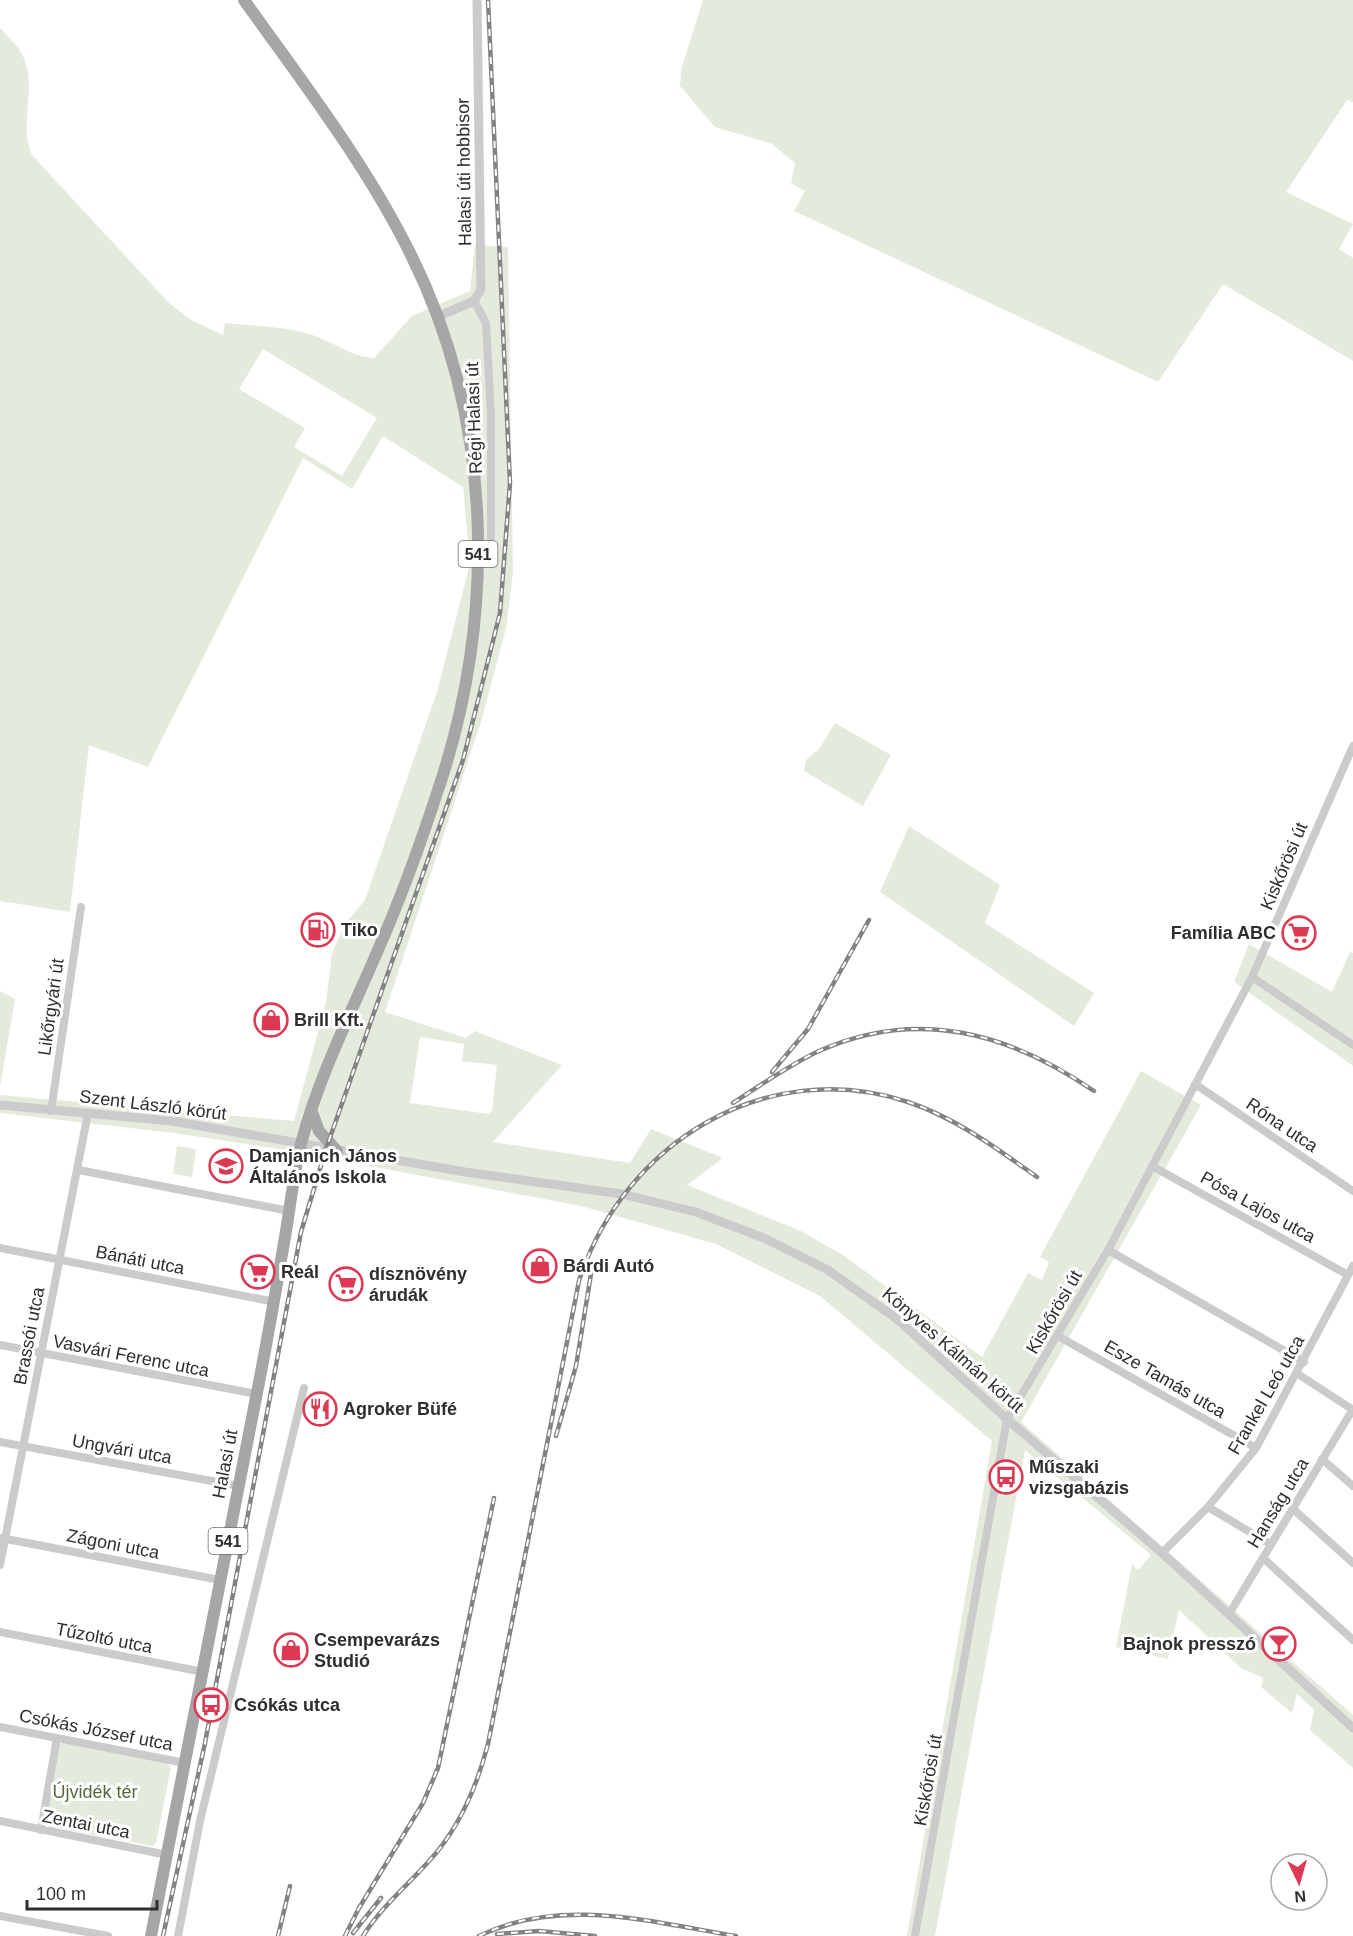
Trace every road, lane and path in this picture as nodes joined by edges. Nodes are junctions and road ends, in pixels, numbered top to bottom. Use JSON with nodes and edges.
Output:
{"nodes":[{"id":1,"x":244,"y":0,"type":"edge"},
{"id":2,"x":477,"y":0,"type":"edge"},
{"id":3,"x":474,"y":301,"type":"junction"},
{"id":4,"x":438,"y":317,"type":"junction"},
{"id":5,"x":491,"y":538,"type":"dead end"},
{"id":6,"x":1353,"y":746,"type":"edge"},
{"id":7,"x":81,"y":907,"type":"dead end"},
{"id":8,"x":1252,"y":977,"type":"junction"},
{"id":9,"x":1353,"y":1045,"type":"edge"},
{"id":10,"x":1195,"y":1084,"type":"junction"},
{"id":11,"x":0,"y":1106,"type":"edge"},
{"id":12,"x":311,"y":1110,"type":"junction"},
{"id":13,"x":51,"y":1111,"type":"junction"},
{"id":14,"x":88,"y":1113,"type":"junction"},
{"id":15,"x":301,"y":1144,"type":"junction"},
{"id":16,"x":337,"y":1150,"type":"junction"},
{"id":17,"x":1152,"y":1166,"type":"junction"},
{"id":18,"x":79,"y":1170,"type":"junction"},
{"id":19,"x":1353,"y":1191,"type":"edge"},
{"id":20,"x":289,"y":1211,"type":"junction"},
{"id":21,"x":0,"y":1248,"type":"edge"},
{"id":22,"x":1108,"y":1250,"type":"junction"},
{"id":23,"x":58,"y":1259,"type":"junction"},
{"id":24,"x":1353,"y":1266,"type":"edge"},
{"id":25,"x":1348,"y":1275,"type":"junction"},
{"id":26,"x":275,"y":1302,"type":"junction"},
{"id":27,"x":1058,"y":1336,"type":"junction"},
{"id":28,"x":0,"y":1346,"type":"edge"},
{"id":29,"x":40,"y":1354,"type":"junction"},
{"id":30,"x":1304,"y":1362,"type":"junction"},
{"id":31,"x":1298,"y":1374,"type":"junction"},
{"id":32,"x":304,"y":1388,"type":"dead end"},
{"id":33,"x":256,"y":1394,"type":"junction"},
{"id":34,"x":1353,"y":1410,"type":"edge"},
{"id":35,"x":1007,"y":1419,"type":"junction"},
{"id":36,"x":0,"y":1442,"type":"edge"},
{"id":37,"x":23,"y":1446,"type":"junction"},
{"id":38,"x":1256,"y":1448,"type":"junction"},
{"id":39,"x":1322,"y":1460,"type":"junction"},
{"id":40,"x":239,"y":1486,"type":"junction"},
{"id":41,"x":1353,"y":1486,"type":"edge"},
{"id":42,"x":1208,"y":1507,"type":"junction"},
{"id":43,"x":1292,"y":1509,"type":"junction"},
{"id":44,"x":3,"y":1538,"type":"edge"},
{"id":45,"x":1270,"y":1544,"type":"junction"},
{"id":46,"x":1162,"y":1553,"type":"junction"},
{"id":47,"x":1263,"y":1558,"type":"junction"},
{"id":48,"x":1353,"y":1563,"type":"edge"},
{"id":49,"x":0,"y":1565,"type":"edge"},
{"id":50,"x":220,"y":1580,"type":"junction"},
{"id":51,"x":1229,"y":1614,"type":"junction"},
{"id":52,"x":0,"y":1632,"type":"edge"},
{"id":53,"x":1353,"y":1640,"type":"edge"},
{"id":54,"x":203,"y":1672,"type":"junction"},
{"id":55,"x":0,"y":1727,"type":"edge"},
{"id":56,"x":1353,"y":1728,"type":"edge"},
{"id":57,"x":57,"y":1738,"type":"junction"},
{"id":58,"x":186,"y":1763,"type":"junction"},
{"id":59,"x":0,"y":1821,"type":"edge"},
{"id":60,"x":41,"y":1830,"type":"junction"},
{"id":61,"x":167,"y":1855,"type":"junction"},
{"id":62,"x":0,"y":1916,"type":"edge"},
{"id":63,"x":108,"y":1936,"type":"edge"},
{"id":64,"x":151,"y":1936,"type":"edge"},
{"id":65,"x":178,"y":1936,"type":"edge"},
{"id":66,"x":915,"y":1936,"type":"edge"}],
"edges":[{"from":1,"to":4,"type":"main road","number":"541"},
{"from":2,"to":3,"type":"street","name":"Halasi úti hobbisor"},
{"from":3,"to":4,"type":"street"},
{"from":3,"to":5,"type":"street","name":"Régi Halasi út"},
{"from":4,"to":12,"type":"main road","name":"Halasi út","number":"541"},
{"from":6,"to":8,"type":"street","name":"Kiskőrösi út"},
{"from":7,"to":13,"type":"street","name":"Likőrgyári út"},
{"from":8,"to":9,"type":"street"},
{"from":8,"to":10,"type":"street","name":"Kiskőrösi út"},
{"from":10,"to":17,"type":"street","name":"Kiskőrösi út"},
{"from":10,"to":19,"type":"street","name":"Róna utca"},
{"from":11,"to":13,"type":"street","name":"Szent László körút"},
{"from":12,"to":15,"type":"main road","name":"Halasi út","number":"541"},
{"from":12,"to":16,"type":"main road"},
{"from":13,"to":14,"type":"street","name":"Szent László körút"},
{"from":14,"to":15,"type":"street","name":"Szent László körút"},
{"from":14,"to":18,"type":"street","name":"Brassói utca"},
{"from":15,"to":16,"type":"street","name":"Könyves Kálmán körút"},
{"from":15,"to":20,"type":"main road","name":"Halasi út","number":"541"},
{"from":16,"to":35,"type":"street","name":"Könyves Kálmán körút"},
{"from":17,"to":22,"type":"street","name":"Kiskőrösi út"},
{"from":17,"to":25,"type":"street","name":"Pósa Lajos utca"},
{"from":18,"to":20,"type":"street"},
{"from":18,"to":23,"type":"street","name":"Brassói utca"},
{"from":20,"to":26,"type":"main road","name":"Halasi út","number":"541"},
{"from":21,"to":23,"type":"street","name":"Bánáti utca"},
{"from":22,"to":27,"type":"street","name":"Kiskőrösi út"},
{"from":22,"to":30,"type":"street"},
{"from":23,"to":26,"type":"street","name":"Bánáti utca"},
{"from":23,"to":29,"type":"street","name":"Brassói utca"},
{"from":24,"to":25,"type":"street","name":"Frankel Leó utca"},
{"from":25,"to":30,"type":"street","name":"Frankel Leó utca"},
{"from":26,"to":33,"type":"main road","name":"Halasi út","number":"541"},
{"from":27,"to":35,"type":"street","name":"Kiskőrösi út"},
{"from":27,"to":38,"type":"street","name":"Esze Tamás utca"},
{"from":28,"to":29,"type":"street","name":"Vasvári Ferenc utca"},
{"from":29,"to":33,"type":"street","name":"Vasvári Ferenc utca"},
{"from":29,"to":37,"type":"street","name":"Brassói utca"},
{"from":30,"to":31,"type":"street","name":"Frankel Leó utca"},
{"from":31,"to":34,"type":"street"},
{"from":31,"to":38,"type":"street","name":"Frankel Leó utca"},
{"from":32,"to":65,"type":"street"},
{"from":33,"to":40,"type":"main road","name":"Halasi út","number":"541"},
{"from":34,"to":39,"type":"street","name":"Hanság utca"},
{"from":35,"to":46,"type":"street","name":"Könyves Kálmán körút"},
{"from":35,"to":66,"type":"street","name":"Kiskőrösi út"},
{"from":36,"to":37,"type":"street","name":"Ungvári utca"},
{"from":37,"to":40,"type":"street","name":"Ungvári utca"},
{"from":37,"to":44,"type":"street","name":"Brassói utca"},
{"from":38,"to":42,"type":"street","name":"Frankel Leó utca"},
{"from":39,"to":41,"type":"street"},
{"from":39,"to":43,"type":"street","name":"Hanság utca"},
{"from":40,"to":50,"type":"main road","name":"Halasi út","number":"541"},
{"from":42,"to":45,"type":"street"},
{"from":42,"to":46,"type":"street","name":"Frankel Leó utca"},
{"from":43,"to":45,"type":"street","name":"Hanság utca"},
{"from":43,"to":48,"type":"street"},
{"from":44,"to":49,"type":"street","name":"Brassói utca"},
{"from":44,"to":50,"type":"street","name":"Zágoni utca"},
{"from":45,"to":47,"type":"street","name":"Hanság utca"},
{"from":46,"to":51,"type":"street","name":"Könyves Kálmán körút"},
{"from":47,"to":51,"type":"street","name":"Hanság utca"},
{"from":47,"to":53,"type":"street"},
{"from":50,"to":54,"type":"main road","name":"Halasi út","number":"541"},
{"from":51,"to":56,"type":"street","name":"Könyves Kálmán körút"},
{"from":52,"to":54,"type":"street","name":"Tűzoltó utca"},
{"from":54,"to":58,"type":"main road","name":"Halasi út","number":"541"},
{"from":55,"to":57,"type":"street","name":"Csókás József utca"},
{"from":57,"to":58,"type":"street","name":"Csókás József utca"},
{"from":57,"to":60,"type":"street"},
{"from":58,"to":61,"type":"main road","name":"Halasi út","number":"541"},
{"from":59,"to":60,"type":"street","name":"Zentai utca"},
{"from":60,"to":61,"type":"street","name":"Zentai utca"},
{"from":61,"to":64,"type":"main road","name":"Halasi út","number":"541"},
{"from":62,"to":63,"type":"street"}]}
